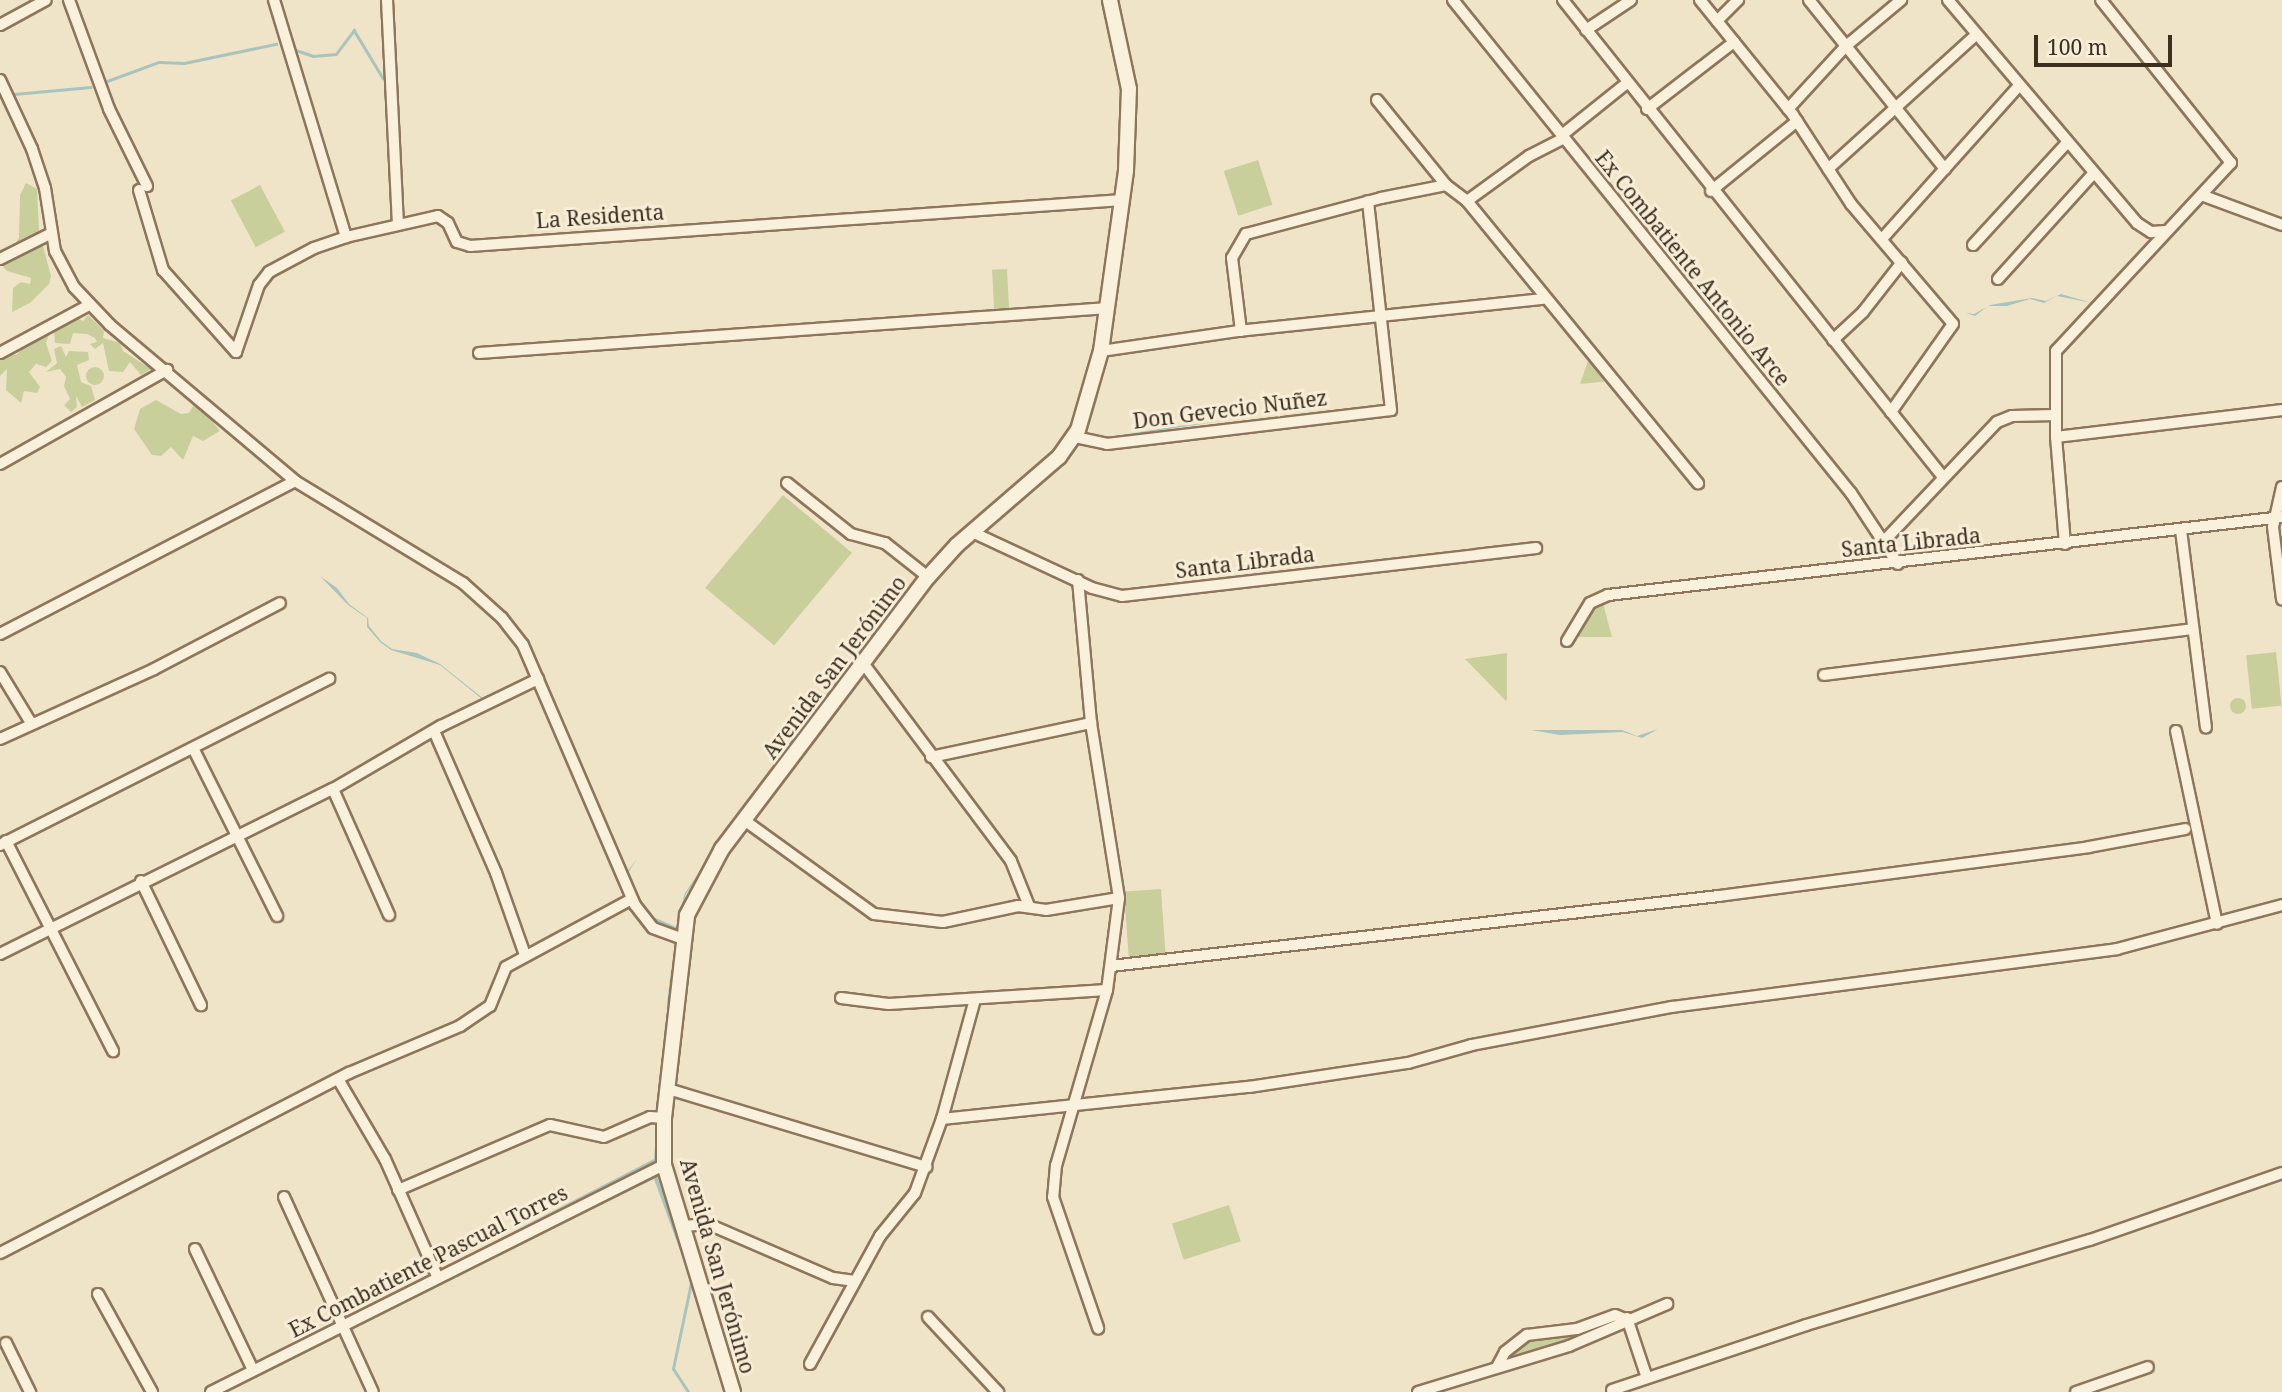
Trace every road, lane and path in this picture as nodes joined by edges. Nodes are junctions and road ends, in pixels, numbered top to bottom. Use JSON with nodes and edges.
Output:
{"nodes":[{"id":1,"x":46,"y":0,"type":"edge"},
{"id":2,"x":69,"y":0,"type":"edge"},
{"id":3,"x":274,"y":0,"type":"edge"},
{"id":4,"x":387,"y":0,"type":"edge"},
{"id":5,"x":1110,"y":0,"type":"edge"},
{"id":6,"x":1452,"y":0,"type":"edge"},
{"id":7,"x":1563,"y":0,"type":"edge"},
{"id":8,"x":1631,"y":0,"type":"edge"},
{"id":9,"x":1700,"y":0,"type":"edge"},
{"id":10,"x":1738,"y":0,"type":"edge"},
{"id":11,"x":1809,"y":0,"type":"edge"},
{"id":12,"x":1901,"y":0,"type":"edge"},
{"id":13,"x":1948,"y":0,"type":"edge"},
{"id":14,"x":2101,"y":0,"type":"edge"},
{"id":15,"x":1717,"y":21,"type":"junction"},
{"id":16,"x":0,"y":25,"type":"edge"},
{"id":17,"x":1586,"y":30,"type":"junction"},
{"id":18,"x":1976,"y":35,"type":"junction"},
{"id":19,"x":1734,"y":42,"type":"junction"},
{"id":20,"x":1846,"y":46,"type":"junction"},
{"id":21,"x":0,"y":80,"type":"edge"},
{"id":22,"x":1627,"y":83,"type":"junction"},
{"id":23,"x":2018,"y":87,"type":"junction"},
{"id":24,"x":1377,"y":100,"type":"dead end"},
{"id":25,"x":1894,"y":105,"type":"junction"},
{"id":26,"x":1647,"y":109,"type":"junction"},
{"id":27,"x":1788,"y":109,"type":"junction"},
{"id":28,"x":1797,"y":121,"type":"junction"},
{"id":29,"x":1563,"y":136,"type":"junction"},
{"id":30,"x":2066,"y":144,"type":"junction"},
{"id":31,"x":1828,"y":169,"type":"junction"},
{"id":32,"x":1945,"y":169,"type":"junction"},
{"id":33,"x":2092,"y":175,"type":"junction"},
{"id":34,"x":1446,"y":186,"type":"junction"},
{"id":35,"x":1711,"y":191,"type":"junction"},
{"id":36,"x":2204,"y":196,"type":"junction"},
{"id":37,"x":1122,"y":200,"type":"junction"},
{"id":38,"x":1368,"y":201,"type":"junction"},
{"id":39,"x":1467,"y":201,"type":"junction"},
{"id":40,"x":398,"y":224,"type":"junction"},
{"id":41,"x":2282,"y":225,"type":"edge"},
{"id":42,"x":2166,"y":231,"type":"junction"},
{"id":43,"x":52,"y":233,"type":"junction"},
{"id":44,"x":346,"y":237,"type":"junction"},
{"id":45,"x":1882,"y":239,"type":"junction"},
{"id":46,"x":1973,"y":245,"type":"dead end"},
{"id":47,"x":0,"y":259,"type":"edge"},
{"id":48,"x":1902,"y":262,"type":"junction"},
{"id":49,"x":1997,"y":279,"type":"dead end"},
{"id":50,"x":1543,"y":299,"type":"junction"},
{"id":51,"x":89,"y":305,"type":"junction"},
{"id":52,"x":1108,"y":308,"type":"junction"},
{"id":53,"x":1378,"y":318,"type":"junction"},
{"id":54,"x":1241,"y":331,"type":"junction"},
{"id":55,"x":1833,"y":340,"type":"junction"},
{"id":56,"x":1101,"y":351,"type":"junction"},
{"id":57,"x":0,"y":354,"type":"edge"},
{"id":58,"x":479,"y":354,"type":"dead end"},
{"id":59,"x":167,"y":370,"type":"junction"},
{"id":60,"x":2282,"y":410,"type":"edge"},
{"id":61,"x":1891,"y":412,"type":"junction"},
{"id":62,"x":2056,"y":415,"type":"junction"},
{"id":63,"x":1075,"y":437,"type":"junction"},
{"id":64,"x":2056,"y":437,"type":"junction"},
{"id":65,"x":0,"y":464,"type":"edge"},
{"id":66,"x":1942,"y":477,"type":"junction"},
{"id":67,"x":295,"y":481,"type":"junction"},
{"id":68,"x":787,"y":482,"type":"dead end"},
{"id":69,"x":1698,"y":483,"type":"dead end"},
{"id":70,"x":2282,"y":487,"type":"edge"},
{"id":71,"x":2279,"y":518,"type":"edge"},
{"id":72,"x":2181,"y":530,"type":"junction"},
{"id":73,"x":971,"y":532,"type":"junction"},
{"id":74,"x":1885,"y":540,"type":"junction"},
{"id":75,"x":2065,"y":544,"type":"junction"},
{"id":76,"x":1536,"y":548,"type":"dead end"},
{"id":77,"x":1898,"y":564,"type":"junction"},
{"id":78,"x":928,"y":577,"type":"junction"},
{"id":79,"x":1078,"y":580,"type":"junction"},
{"id":80,"x":2282,"y":599,"type":"edge"},
{"id":81,"x":280,"y":603,"type":"dead end"},
{"id":82,"x":2193,"y":629,"type":"junction"},
{"id":83,"x":0,"y":634,"type":"edge"},
{"id":84,"x":1567,"y":641,"type":"dead end"},
{"id":85,"x":863,"y":663,"type":"junction"},
{"id":86,"x":0,"y":672,"type":"edge"},
{"id":87,"x":1824,"y":675,"type":"dead end"},
{"id":88,"x":329,"y":679,"type":"dead end"},
{"id":89,"x":538,"y":679,"type":"junction"},
{"id":90,"x":31,"y":723,"type":"junction"},
{"id":91,"x":1091,"y":723,"type":"junction"},
{"id":92,"x":2206,"y":727,"type":"dead end"},
{"id":93,"x":2176,"y":730,"type":"dead end"},
{"id":94,"x":434,"y":731,"type":"junction"},
{"id":95,"x":0,"y":739,"type":"edge"},
{"id":96,"x":193,"y":748,"type":"junction"},
{"id":97,"x":931,"y":757,"type":"junction"},
{"id":98,"x":332,"y":789,"type":"junction"},
{"id":99,"x":744,"y":820,"type":"junction"},
{"id":100,"x":2185,"y":829,"type":"dead end"},
{"id":101,"x":237,"y":836,"type":"junction"},
{"id":102,"x":3,"y":843,"type":"edge"},
{"id":103,"x":141,"y":881,"type":"junction"},
{"id":104,"x":1119,"y":898,"type":"junction"},
{"id":105,"x":632,"y":899,"type":"junction"},
{"id":106,"x":2282,"y":905,"type":"edge"},
{"id":107,"x":1029,"y":906,"type":"junction"},
{"id":108,"x":388,"y":915,"type":"dead end"},
{"id":109,"x":277,"y":916,"type":"dead end"},
{"id":110,"x":2217,"y":924,"type":"junction"},
{"id":111,"x":51,"y":928,"type":"junction"},
{"id":112,"x":683,"y":939,"type":"junction"},
{"id":113,"x":0,"y":954,"type":"edge"},
{"id":114,"x":525,"y":955,"type":"junction"},
{"id":115,"x":1111,"y":966,"type":"junction"},
{"id":116,"x":1107,"y":990,"type":"junction"},
{"id":117,"x":841,"y":998,"type":"dead end"},
{"id":118,"x":975,"y":999,"type":"junction"},
{"id":119,"x":201,"y":1005,"type":"dead end"},
{"id":120,"x":113,"y":1051,"type":"dead end"},
{"id":121,"x":338,"y":1079,"type":"junction"},
{"id":122,"x":668,"y":1089,"type":"junction"},
{"id":123,"x":1073,"y":1105,"type":"junction"},
{"id":124,"x":664,"y":1118,"type":"junction"},
{"id":125,"x":942,"y":1119,"type":"junction"},
{"id":126,"x":664,"y":1165,"type":"junction"},
{"id":127,"x":926,"y":1167,"type":"junction"},
{"id":128,"x":2282,"y":1172,"type":"edge"},
{"id":129,"x":398,"y":1190,"type":"junction"},
{"id":130,"x":284,"y":1197,"type":"dead end"},
{"id":131,"x":684,"y":1226,"type":"junction"},
{"id":132,"x":195,"y":1249,"type":"dead end"},
{"id":133,"x":0,"y":1253,"type":"edge"},
{"id":134,"x":437,"y":1276,"type":"junction"},
{"id":135,"x":855,"y":1281,"type":"junction"},
{"id":136,"x":98,"y":1294,"type":"dead end"},
{"id":137,"x":1667,"y":1304,"type":"dead end"},
{"id":138,"x":928,"y":1317,"type":"dead end"},
{"id":139,"x":1626,"y":1318,"type":"junction"},
{"id":140,"x":345,"y":1324,"type":"junction"},
{"id":141,"x":1098,"y":1328,"type":"dead end"},
{"id":142,"x":6,"y":1343,"type":"dead end"},
{"id":143,"x":810,"y":1364,"type":"dead end"},
{"id":144,"x":1497,"y":1367,"type":"junction"},
{"id":145,"x":2148,"y":1367,"type":"dead end"},
{"id":146,"x":253,"y":1370,"type":"junction"},
{"id":147,"x":1647,"y":1378,"type":"junction"},
{"id":148,"x":1612,"y":1390,"type":"dead end"},
{"id":149,"x":30,"y":1392,"type":"edge"},
{"id":150,"x":152,"y":1392,"type":"edge"},
{"id":151,"x":211,"y":1392,"type":"edge"},
{"id":152,"x":373,"y":1392,"type":"edge"},
{"id":153,"x":733,"y":1392,"type":"edge"},
{"id":154,"x":999,"y":1392,"type":"edge"},
{"id":155,"x":1418,"y":1392,"type":"edge"},
{"id":156,"x":2076,"y":1392,"type":"edge"}],
"edges":[{"from":1,"to":16,"type":"street"},
{"from":2,"to":44,"type":"street","name":"La Residenta"},
{"from":3,"to":44,"type":"street"},
{"from":4,"to":40,"type":"street"},
{"from":5,"to":37,"type":"street","name":"Avenida San Jerónimo"},
{"from":6,"to":29,"type":"street","name":"Ex Combatiente Antonio Arce"},
{"from":7,"to":17,"type":"street"},
{"from":8,"to":17,"type":"street"},
{"from":9,"to":15,"type":"street"},
{"from":10,"to":15,"type":"street"},
{"from":11,"to":20,"type":"street"},
{"from":12,"to":20,"type":"street"},
{"from":13,"to":18,"type":"street"},
{"from":14,"to":36,"type":"street"},
{"from":15,"to":19,"type":"street"},
{"from":17,"to":22,"type":"street"},
{"from":18,"to":23,"type":"street"},
{"from":18,"to":25,"type":"street"},
{"from":19,"to":26,"type":"street"},
{"from":19,"to":27,"type":"street"},
{"from":20,"to":25,"type":"street"},
{"from":20,"to":27,"type":"street"},
{"from":21,"to":43,"type":"street"},
{"from":22,"to":26,"type":"street"},
{"from":22,"to":29,"type":"street"},
{"from":23,"to":30,"type":"street"},
{"from":23,"to":32,"type":"street"},
{"from":24,"to":34,"type":"street"},
{"from":25,"to":31,"type":"street"},
{"from":25,"to":32,"type":"street"},
{"from":26,"to":35,"type":"street"},
{"from":27,"to":28,"type":"street"},
{"from":28,"to":31,"type":"street"},
{"from":28,"to":35,"type":"street"},
{"from":29,"to":39,"type":"street"},
{"from":29,"to":74,"type":"street","name":"Ex Combatiente Antonio Arce"},
{"from":30,"to":33,"type":"street"},
{"from":30,"to":46,"type":"street"},
{"from":31,"to":45,"type":"street"},
{"from":32,"to":45,"type":"street"},
{"from":33,"to":42,"type":"street"},
{"from":33,"to":49,"type":"street"},
{"from":34,"to":38,"type":"street"},
{"from":34,"to":39,"type":"street"},
{"from":35,"to":55,"type":"street"},
{"from":36,"to":41,"type":"street"},
{"from":36,"to":42,"type":"street"},
{"from":37,"to":40,"type":"street","name":"La Residenta"},
{"from":37,"to":52,"type":"street","name":"Avenida San Jerónimo"},
{"from":38,"to":53,"type":"street"},
{"from":38,"to":54,"type":"street"},
{"from":39,"to":50,"type":"street"},
{"from":40,"to":44,"type":"street","name":"La Residenta"},
{"from":42,"to":62,"type":"street"},
{"from":43,"to":47,"type":"street"},
{"from":43,"to":51,"type":"street"},
{"from":45,"to":48,"type":"street"},
{"from":48,"to":55,"type":"street"},
{"from":48,"to":61,"type":"street"},
{"from":50,"to":53,"type":"street"},
{"from":50,"to":69,"type":"street"},
{"from":51,"to":57,"type":"street"},
{"from":51,"to":59,"type":"street"},
{"from":52,"to":56,"type":"street","name":"Avenida San Jerónimo"},
{"from":52,"to":58,"type":"street"},
{"from":53,"to":54,"type":"street"},
{"from":53,"to":63,"type":"street","name":"Don Gevecio Nuñez"},
{"from":54,"to":56,"type":"street"},
{"from":55,"to":61,"type":"street"},
{"from":56,"to":63,"type":"street","name":"Avenida San Jerónimo"},
{"from":59,"to":65,"type":"street"},
{"from":59,"to":67,"type":"street"},
{"from":60,"to":64,"type":"street"},
{"from":61,"to":66,"type":"street"},
{"from":62,"to":64,"type":"street"},
{"from":62,"to":66,"type":"street"},
{"from":63,"to":73,"type":"street","name":"Avenida San Jerónimo"},
{"from":64,"to":75,"type":"street"},
{"from":66,"to":74,"type":"street"},
{"from":67,"to":83,"type":"street"},
{"from":67,"to":89,"type":"street"},
{"from":68,"to":78,"type":"street"},
{"from":70,"to":71,"type":"street"},
{"from":71,"to":72,"type":"street","name":"Santa Librada"},
{"from":71,"to":80,"type":"street"},
{"from":72,"to":75,"type":"street","name":"Santa Librada"},
{"from":72,"to":82,"type":"street"},
{"from":73,"to":78,"type":"street","name":"Avenida San Jerónimo"},
{"from":73,"to":79,"type":"street","name":"Santa Librada"},
{"from":74,"to":77,"type":"street","name":"Ex Combatiente Antonio Arce"},
{"from":75,"to":77,"type":"street","name":"Santa Librada"},
{"from":76,"to":79,"type":"street","name":"Santa Librada"},
{"from":77,"to":84,"type":"street","name":"Santa Librada"},
{"from":78,"to":85,"type":"street","name":"Avenida San Jerónimo"},
{"from":79,"to":91,"type":"street"},
{"from":81,"to":90,"type":"street"},
{"from":82,"to":87,"type":"street"},
{"from":82,"to":92,"type":"street"},
{"from":85,"to":97,"type":"street"},
{"from":85,"to":99,"type":"street","name":"Avenida San Jerónimo"},
{"from":86,"to":90,"type":"street"},
{"from":88,"to":96,"type":"street"},
{"from":89,"to":94,"type":"street"},
{"from":89,"to":105,"type":"street"},
{"from":90,"to":95,"type":"street"},
{"from":91,"to":97,"type":"street"},
{"from":91,"to":104,"type":"street"},
{"from":93,"to":110,"type":"street"},
{"from":94,"to":98,"type":"street"},
{"from":94,"to":114,"type":"street"},
{"from":96,"to":101,"type":"street"},
{"from":96,"to":102,"type":"street"},
{"from":97,"to":107,"type":"street"},
{"from":98,"to":101,"type":"street"},
{"from":98,"to":108,"type":"street"},
{"from":99,"to":107,"type":"street"},
{"from":99,"to":112,"type":"street","name":"Avenida San Jerónimo"},
{"from":100,"to":115,"type":"street"},
{"from":101,"to":103,"type":"street"},
{"from":101,"to":109,"type":"street"},
{"from":102,"to":111,"type":"street"},
{"from":103,"to":111,"type":"street"},
{"from":103,"to":119,"type":"street"},
{"from":104,"to":107,"type":"street"},
{"from":104,"to":115,"type":"street"},
{"from":105,"to":112,"type":"street"},
{"from":105,"to":114,"type":"street"},
{"from":106,"to":110,"type":"street"},
{"from":110,"to":123,"type":"street"},
{"from":111,"to":113,"type":"street"},
{"from":111,"to":120,"type":"street"},
{"from":112,"to":122,"type":"street","name":"Avenida San Jerónimo"},
{"from":114,"to":121,"type":"street"},
{"from":115,"to":116,"type":"street"},
{"from":116,"to":118,"type":"street"},
{"from":116,"to":123,"type":"street"},
{"from":117,"to":118,"type":"street"},
{"from":118,"to":125,"type":"street"},
{"from":121,"to":129,"type":"street"},
{"from":121,"to":133,"type":"street"},
{"from":122,"to":124,"type":"street","name":"Avenida San Jerónimo"},
{"from":122,"to":127,"type":"street"},
{"from":123,"to":125,"type":"street"},
{"from":123,"to":141,"type":"street"},
{"from":124,"to":126,"type":"street","name":"Avenida San Jerónimo"},
{"from":124,"to":129,"type":"street"},
{"from":125,"to":127,"type":"street"},
{"from":126,"to":131,"type":"street","name":"Avenida San Jerónimo"},
{"from":126,"to":134,"type":"street","name":"Ex Combatiente Pascual Torres"},
{"from":127,"to":135,"type":"street"},
{"from":128,"to":147,"type":"street"},
{"from":129,"to":134,"type":"street"},
{"from":130,"to":140,"type":"street"},
{"from":131,"to":135,"type":"street"},
{"from":131,"to":153,"type":"street","name":"Avenida San Jerónimo"},
{"from":132,"to":146,"type":"street"},
{"from":134,"to":140,"type":"street","name":"Ex Combatiente Pascual Torres"},
{"from":135,"to":143,"type":"street"},
{"from":136,"to":150,"type":"street"},
{"from":137,"to":139,"type":"street"},
{"from":138,"to":154,"type":"street"},
{"from":139,"to":144,"type":"street"},
{"from":139,"to":144,"type":"street"},
{"from":139,"to":147,"type":"street"},
{"from":140,"to":146,"type":"street","name":"Ex Combatiente Pascual Torres"},
{"from":140,"to":152,"type":"street"},
{"from":142,"to":149,"type":"street"},
{"from":144,"to":155,"type":"street"},
{"from":145,"to":156,"type":"street"},
{"from":146,"to":151,"type":"street","name":"Ex Combatiente Pascual Torres"},
{"from":147,"to":148,"type":"street"}]}
